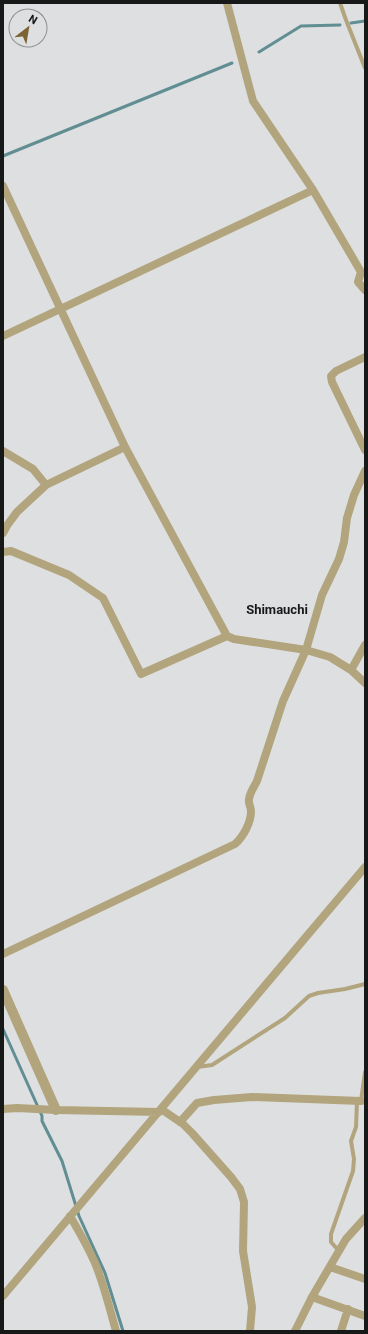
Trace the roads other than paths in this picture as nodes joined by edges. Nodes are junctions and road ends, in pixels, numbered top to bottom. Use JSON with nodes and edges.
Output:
{"nodes":[{"id":1,"x":227,"y":3,"type":"edge"},
{"id":2,"x":340,"y":3,"type":"edge"},
{"id":3,"x":365,"y":68,"type":"edge"},
{"id":4,"x":3,"y":186,"type":"edge"},
{"id":5,"x":313,"y":190,"type":"junction"},
{"id":6,"x":363,"y":272,"type":"edge"},
{"id":7,"x":365,"y":290,"type":"edge"},
{"id":8,"x":61,"y":309,"type":"junction"},
{"id":9,"x":3,"y":336,"type":"edge"},
{"id":10,"x":365,"y":357,"type":"edge"},
{"id":11,"x":363,"y":439,"type":"edge"},
{"id":12,"x":125,"y":447,"type":"junction"},
{"id":13,"x":365,"y":450,"type":"edge"},
{"id":14,"x":3,"y":451,"type":"edge"},
{"id":15,"x":365,"y":471,"type":"edge"},
{"id":16,"x":46,"y":485,"type":"junction"},
{"id":17,"x":3,"y":533,"type":"edge"},
{"id":18,"x":3,"y":552,"type":"edge"},
{"id":19,"x":227,"y":636,"type":"junction"},
{"id":20,"x":364,"y":647,"type":"edge"},
{"id":21,"x":306,"y":650,"type":"junction"},
{"id":22,"x":350,"y":670,"type":"junction"},
{"id":23,"x":365,"y":683,"type":"edge"},
{"id":24,"x":365,"y":867,"type":"edge"},
{"id":25,"x":3,"y":954,"type":"edge"},
{"id":26,"x":365,"y":984,"type":"edge"},
{"id":27,"x":3,"y":990,"type":"edge"},
{"id":28,"x":197,"y":1067,"type":"junction"},
{"id":29,"x":365,"y":1072,"type":"edge"},
{"id":30,"x":361,"y":1101,"type":"edge"},
{"id":31,"x":3,"y":1109,"type":"edge"},
{"id":32,"x":56,"y":1110,"type":"junction"},
{"id":33,"x":160,"y":1110,"type":"junction"},
{"id":34,"x":180,"y":1122,"type":"junction"},
{"id":35,"x":70,"y":1216,"type":"junction"},
{"id":36,"x":365,"y":1218,"type":"edge"},
{"id":37,"x":339,"y":1252,"type":"junction"},
{"id":38,"x":330,"y":1268,"type":"junction"},
{"id":39,"x":365,"y":1279,"type":"edge"},
{"id":40,"x":3,"y":1296,"type":"edge"},
{"id":41,"x":312,"y":1297,"type":"junction"},
{"id":42,"x":348,"y":1309,"type":"junction"},
{"id":43,"x":365,"y":1316,"type":"edge"},
{"id":44,"x":116,"y":1331,"type":"edge"},
{"id":45,"x":250,"y":1331,"type":"edge"},
{"id":46,"x":295,"y":1331,"type":"edge"},
{"id":47,"x":341,"y":1331,"type":"edge"}],
"edges":[{"from":1,"to":5,"type":"street"},
{"from":2,"to":3,"type":"lane"},
{"from":4,"to":8,"type":"street"},
{"from":5,"to":6,"type":"street"},
{"from":5,"to":8,"type":"street"},
{"from":6,"to":7,"type":"street"},
{"from":8,"to":9,"type":"street"},
{"from":8,"to":12,"type":"street"},
{"from":10,"to":11,"type":"street"},
{"from":11,"to":13,"type":"street"},
{"from":12,"to":16,"type":"street"},
{"from":12,"to":19,"type":"street"},
{"from":14,"to":16,"type":"street"},
{"from":15,"to":21,"type":"street"},
{"from":16,"to":17,"type":"street"},
{"from":18,"to":19,"type":"street"},
{"from":19,"to":21,"type":"street"},
{"from":20,"to":22,"type":"street"},
{"from":21,"to":22,"type":"street"},
{"from":21,"to":25,"type":"street"},
{"from":22,"to":23,"type":"street"},
{"from":24,"to":28,"type":"street"},
{"from":26,"to":28,"type":"lane"},
{"from":27,"to":32,"type":"street"},
{"from":28,"to":33,"type":"street"},
{"from":29,"to":30,"type":"lane"},
{"from":30,"to":34,"type":"street"},
{"from":30,"to":37,"type":"lane"},
{"from":31,"to":32,"type":"street"},
{"from":32,"to":33,"type":"street"},
{"from":33,"to":34,"type":"street"},
{"from":33,"to":35,"type":"street"},
{"from":34,"to":45,"type":"street"},
{"from":35,"to":40,"type":"street"},
{"from":35,"to":44,"type":"street"},
{"from":36,"to":37,"type":"street"},
{"from":37,"to":38,"type":"street"},
{"from":38,"to":39,"type":"street"},
{"from":38,"to":41,"type":"street"},
{"from":41,"to":42,"type":"street"},
{"from":41,"to":46,"type":"street"},
{"from":42,"to":43,"type":"street"},
{"from":42,"to":47,"type":"street"}]}
